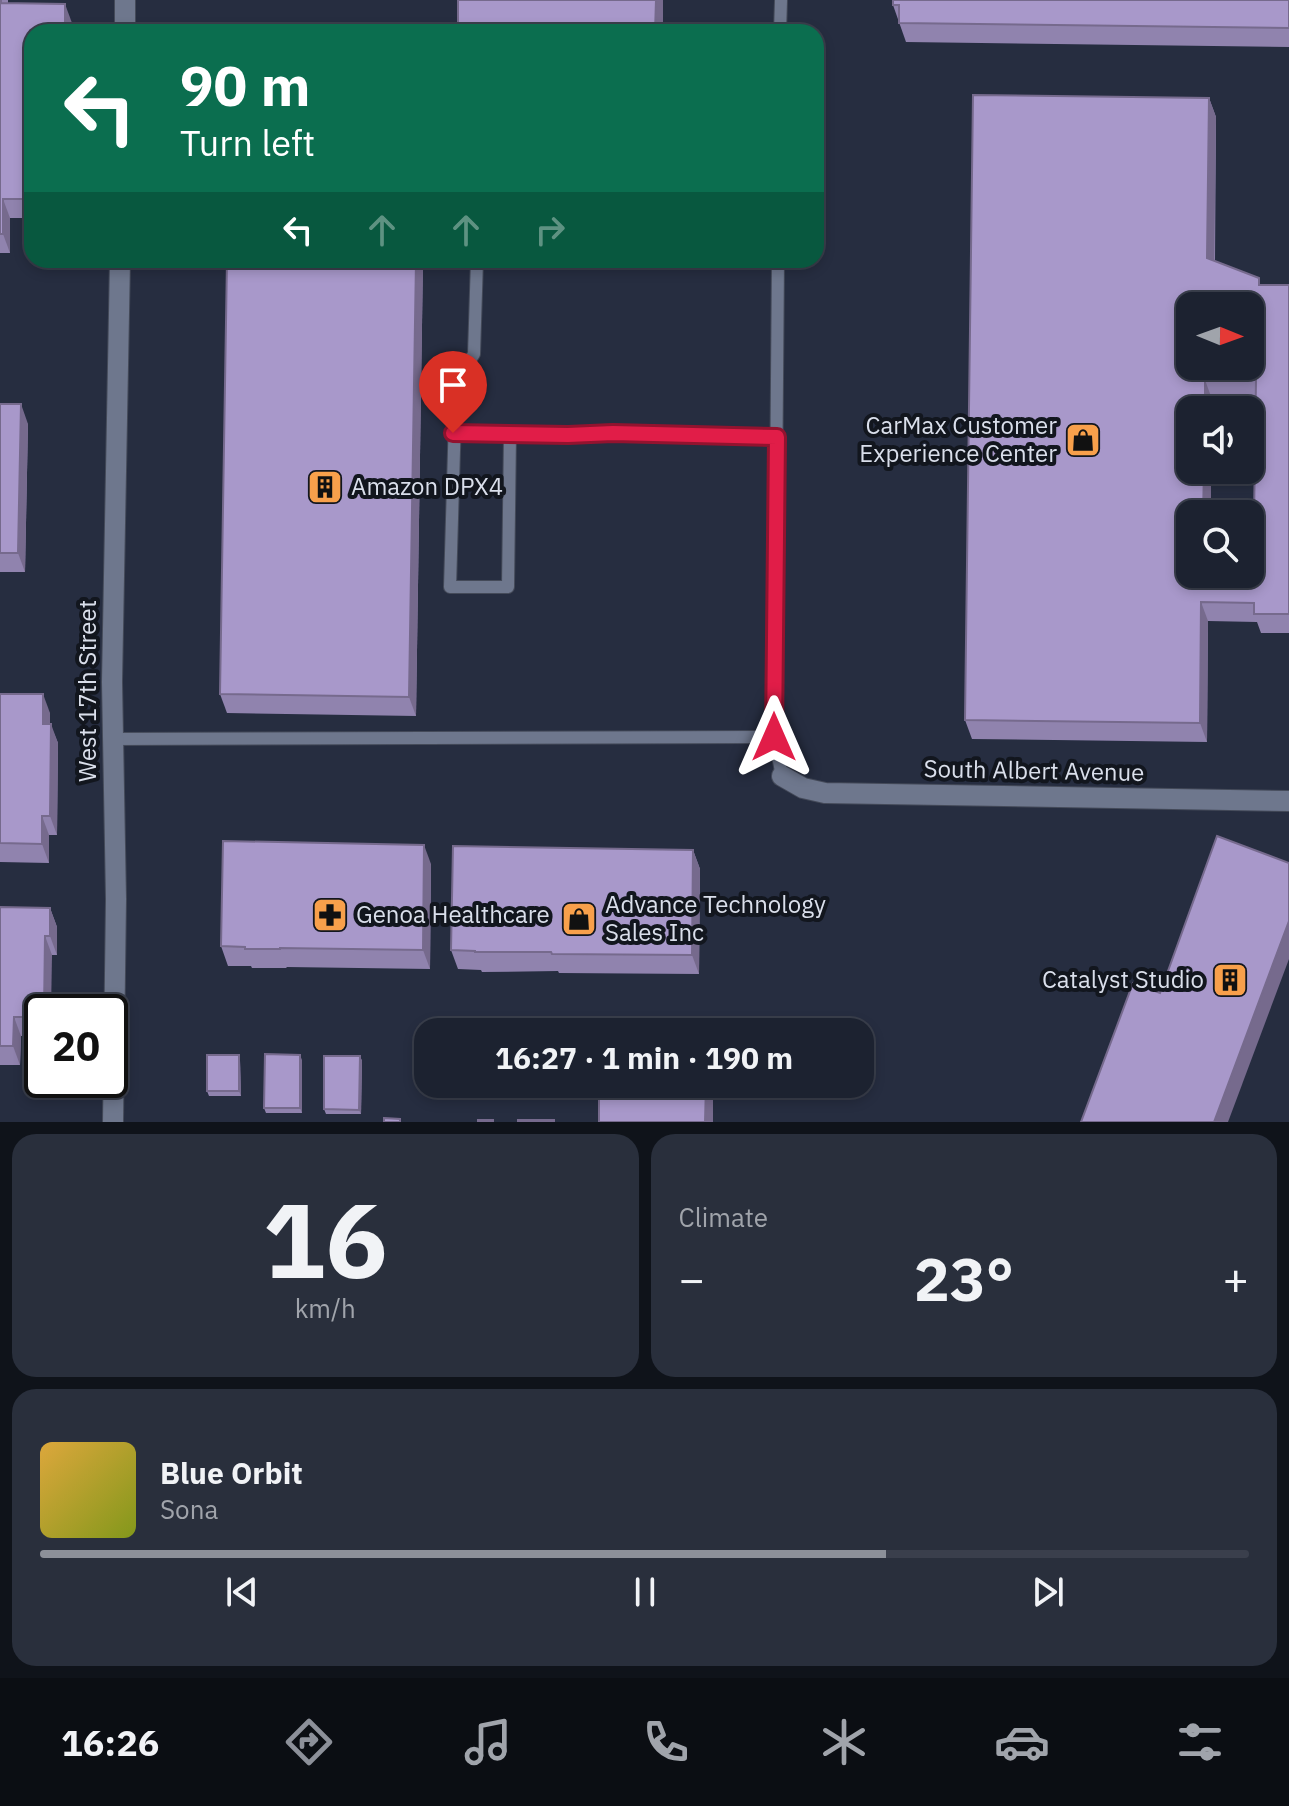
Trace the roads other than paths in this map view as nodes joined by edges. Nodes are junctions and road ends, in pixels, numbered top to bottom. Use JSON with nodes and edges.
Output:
{"nodes":[{"id":1,"x":125,"y":0,"type":"edge"},
{"id":2,"x":781,"y":0,"type":"edge"},
{"id":3,"x":125,"y":24,"type":"edge"},
{"id":4,"x":780,"y":24,"type":"edge"},
{"id":5,"x":120,"y":268,"type":"edge"},
{"id":6,"x":477,"y":268,"type":"edge"},
{"id":7,"x":778,"y":268,"type":"edge"},
{"id":8,"x":453,"y":433,"type":"junction"},
{"id":9,"x":510,"y":434,"type":"junction"},
{"id":10,"x":777,"y":437,"type":"junction"},
{"id":11,"x":774,"y":737,"type":"junction"},
{"id":12,"x":112,"y":739,"type":"junction"},
{"id":13,"x":782,"y":776,"type":"joint"},
{"id":14,"x":1289,"y":801,"type":"edge"},
{"id":15,"x":113,"y":1122,"type":"edge"}],
"edges":[{"from":1,"to":3,"type":"street"},
{"from":2,"to":4,"type":"lane"},
{"from":5,"to":12,"type":"street","name":"West 17th Street"},
{"from":6,"to":8,"type":"lane"},
{"from":7,"to":10,"type":"lane"},
{"from":8,"to":9,"type":"lane"},
{"from":8,"to":9,"type":"lane"},
{"from":9,"to":10,"type":"lane"},
{"from":10,"to":11,"type":"lane"},
{"from":11,"to":12,"type":"lane"},
{"from":11,"to":13,"type":"lane"},
{"from":12,"to":15,"type":"street","name":"West 17th Street"},
{"from":13,"to":14,"type":"street","name":"South Albert Avenue"}]}
